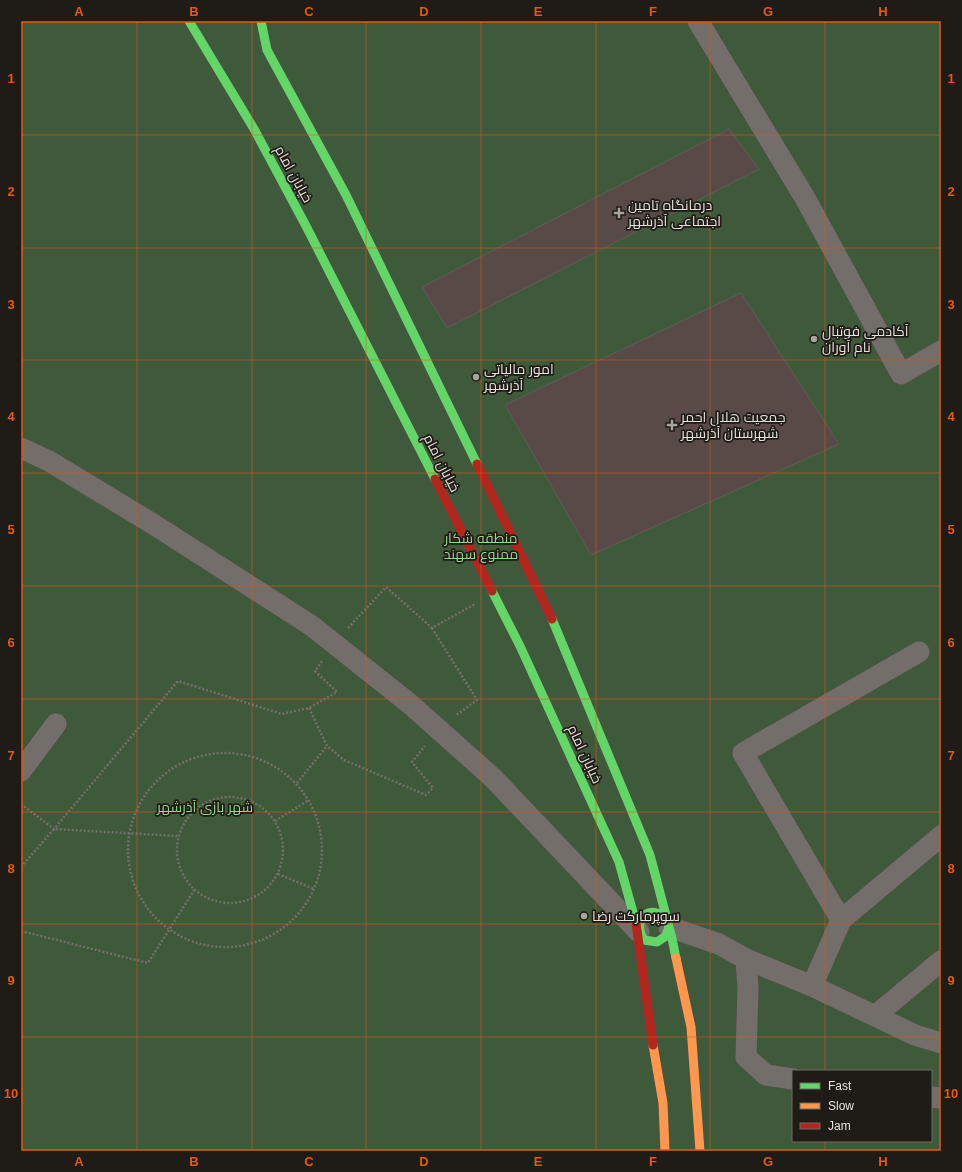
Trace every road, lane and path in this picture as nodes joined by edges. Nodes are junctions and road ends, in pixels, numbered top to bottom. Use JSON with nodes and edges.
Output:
{"nodes":[{"id":1,"x":189,"y":21,"type":"edge"},
{"id":2,"x":262,"y":21,"type":"edge"},
{"id":3,"x":698,"y":21,"type":"edge"},
{"id":4,"x":941,"y":351,"type":"edge"},
{"id":5,"x":21,"y":448,"type":"edge"},
{"id":6,"x":494,"y":594,"type":"junction"},
{"id":7,"x":432,"y":628,"type":"junction"},
{"id":8,"x":334,"y":644,"type":"junction"},
{"id":9,"x":919,"y":652,"type":"dead end"},
{"id":10,"x":309,"y":708,"type":"junction"},
{"id":11,"x":56,"y":724,"type":"dead end"},
{"id":12,"x":439,"y":729,"type":"junction"},
{"id":13,"x":327,"y":746,"type":"junction"},
{"id":14,"x":21,"y":771,"type":"edge"},
{"id":15,"x":296,"y":783,"type":"junction"},
{"id":16,"x":309,"y":799,"type":"junction"},
{"id":17,"x":21,"y":804,"type":"edge"},
{"id":18,"x":276,"y":821,"type":"junction"},
{"id":19,"x":54,"y":829,"type":"junction"},
{"id":20,"x":128,"y":833,"type":"junction"},
{"id":21,"x":178,"y":836,"type":"junction"},
{"id":22,"x":941,"y":836,"type":"edge"},
{"id":23,"x":619,"y":862,"type":"junction"},
{"id":24,"x":21,"y":867,"type":"edge"},
{"id":25,"x":278,"y":874,"type":"junction"},
{"id":26,"x":588,"y":879,"type":"junction"},
{"id":27,"x":195,"y":889,"type":"junction"},
{"id":28,"x":314,"y":889,"type":"junction"},
{"id":29,"x":841,"y":920,"type":"junction"},
{"id":30,"x":669,"y":927,"type":"junction"},
{"id":31,"x":169,"y":930,"type":"junction"},
{"id":32,"x":21,"y":931,"type":"edge"},
{"id":33,"x":638,"y":932,"type":"junction"},
{"id":34,"x":746,"y":959,"type":"junction"},
{"id":35,"x":941,"y":961,"type":"edge"},
{"id":36,"x":812,"y":986,"type":"junction"},
{"id":37,"x":876,"y":1015,"type":"junction"},
{"id":38,"x":941,"y":1043,"type":"edge"},
{"id":39,"x":792,"y":1079,"type":"edge"},
{"id":40,"x":665,"y":1151,"type":"edge"},
{"id":41,"x":700,"y":1151,"type":"edge"}],
"edges":[{"from":1,"to":6,"type":"main road","name":"خیابان امام"},
{"from":2,"to":30,"type":"main road","name":"خیابان امام"},
{"from":3,"to":4,"type":"street"},
{"from":5,"to":8,"type":"street"},
{"from":6,"to":7,"type":"path"},
{"from":6,"to":23,"type":"main road","name":"خیابان امام"},
{"from":7,"to":8,"type":"path"},
{"from":7,"to":12,"type":"path"},
{"from":8,"to":10,"type":"path"},
{"from":8,"to":12,"type":"street"},
{"from":9,"to":29,"type":"street"},
{"from":10,"to":13,"type":"path"},
{"from":10,"to":19,"type":"path"},
{"from":11,"to":14,"type":"street"},
{"from":12,"to":13,"type":"path"},
{"from":12,"to":26,"type":"street"},
{"from":13,"to":15,"type":"path"},
{"from":15,"to":16,"type":"path"},
{"from":15,"to":20,"type":"path"},
{"from":16,"to":18,"type":"path"},
{"from":16,"to":28,"type":"path"},
{"from":17,"to":19,"type":"path"},
{"from":18,"to":21,"type":"path"},
{"from":18,"to":25,"type":"path"},
{"from":19,"to":20,"type":"path"},
{"from":19,"to":24,"type":"path"},
{"from":20,"to":21,"type":"path"},
{"from":20,"to":31,"type":"path"},
{"from":21,"to":27,"type":"path"},
{"from":22,"to":29,"type":"street"},
{"from":23,"to":26,"type":"street"},
{"from":23,"to":33,"type":"main road","name":"خیابان امام"},
{"from":25,"to":27,"type":"path"},
{"from":25,"to":28,"type":"path"},
{"from":26,"to":33,"type":"street"},
{"from":27,"to":31,"type":"path"},
{"from":28,"to":31,"type":"path"},
{"from":29,"to":36,"type":"street"},
{"from":30,"to":33,"type":"main road"},
{"from":30,"to":33,"type":"main road"},
{"from":30,"to":34,"type":"street"},
{"from":30,"to":41,"type":"main road","name":"خیابان امام"},
{"from":31,"to":32,"type":"path"},
{"from":33,"to":40,"type":"main road","name":"خیابان امام"},
{"from":34,"to":36,"type":"street"},
{"from":34,"to":39,"type":"street"},
{"from":35,"to":37,"type":"street"},
{"from":36,"to":37,"type":"street"},
{"from":37,"to":38,"type":"street"}]}
